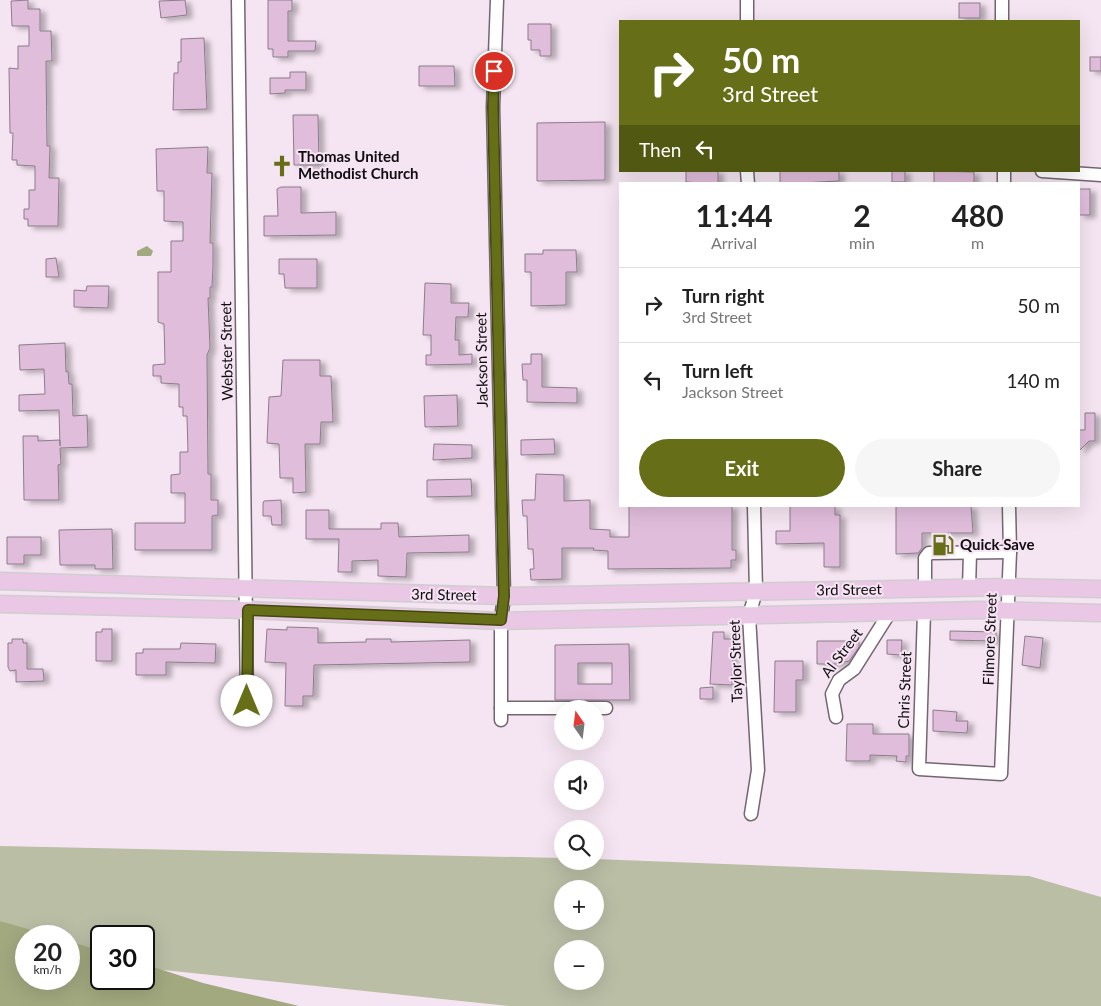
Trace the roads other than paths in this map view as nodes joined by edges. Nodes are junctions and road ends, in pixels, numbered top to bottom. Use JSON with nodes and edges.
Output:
{"nodes":[{"id":1,"x":238,"y":0,"type":"edge"},
{"id":2,"x":497,"y":0,"type":"edge"},
{"id":3,"x":747,"y":0,"type":"edge"},
{"id":4,"x":1002,"y":0,"type":"edge"},
{"id":5,"x":747,"y":20,"type":"edge"},
{"id":6,"x":1002,"y":20,"type":"edge"},
{"id":7,"x":1057,"y":172,"type":"edge"},
{"id":8,"x":1101,"y":175,"type":"edge"},
{"id":9,"x":754,"y":507,"type":"edge"},
{"id":10,"x":1010,"y":507,"type":"edge"},
{"id":11,"x":1010,"y":552,"type":"junction"},
{"id":12,"x":970,"y":553,"type":"junction"},
{"id":13,"x":0,"y":581,"type":"edge"},
{"id":14,"x":1009,"y":587,"type":"junction"},
{"id":15,"x":925,"y":588,"type":"junction"},
{"id":16,"x":969,"y":588,"type":"junction"},
{"id":17,"x":1101,"y":589,"type":"edge"},
{"id":18,"x":247,"y":590,"type":"junction"},
{"id":19,"x":756,"y":591,"type":"junction"},
{"id":20,"x":504,"y":596,"type":"junction"},
{"id":21,"x":0,"y":604,"type":"edge"},
{"id":22,"x":248,"y":610,"type":"junction"},
{"id":23,"x":890,"y":612,"type":"junction"},
{"id":24,"x":924,"y":612,"type":"junction"},
{"id":25,"x":1008,"y":612,"type":"junction"},
{"id":26,"x":1101,"y":613,"type":"edge"},
{"id":27,"x":750,"y":616,"type":"junction"},
{"id":28,"x":501,"y":620,"type":"junction"},
{"id":29,"x":247,"y":701,"type":"dead end"},
{"id":30,"x":606,"y":708,"type":"dead end"},
{"id":31,"x":836,"y":717,"type":"dead end"},
{"id":32,"x":1001,"y":774,"type":"joint"},
{"id":33,"x":751,"y":814,"type":"dead end"}],
"edges":[{"from":1,"to":18,"type":"street","name":"Webster Street"},
{"from":2,"to":20,"type":"street","name":"Jackson Street"},
{"from":3,"to":5,"type":"street"},
{"from":4,"to":6,"type":"street"},
{"from":7,"to":8,"type":"street"},
{"from":9,"to":19,"type":"street","name":"Taylor Street"},
{"from":10,"to":11,"type":"street","name":"Filmore Street"},
{"from":11,"to":12,"type":"street"},
{"from":11,"to":14,"type":"street","name":"Filmore Street"},
{"from":12,"to":15,"type":"street"},
{"from":12,"to":16,"type":"street"},
{"from":13,"to":18,"type":"main road","name":"3rd Street"},
{"from":14,"to":16,"type":"main road","name":"3rd Street"},
{"from":14,"to":17,"type":"main road","name":"3rd Street"},
{"from":14,"to":25,"type":"street","name":"Filmore Street"},
{"from":15,"to":16,"type":"main road","name":"3rd Street"},
{"from":15,"to":19,"type":"main road","name":"3rd Street"},
{"from":18,"to":20,"type":"main road","name":"3rd Street"},
{"from":18,"to":22,"type":"street","name":"Webster Street"},
{"from":19,"to":20,"type":"main road","name":"3rd Street"},
{"from":19,"to":27,"type":"street","name":"Taylor Street"},
{"from":20,"to":28,"type":"street","name":"Jackson Street"},
{"from":21,"to":22,"type":"main road","name":"3rd Street"},
{"from":22,"to":28,"type":"main road","name":"3rd Street"},
{"from":22,"to":29,"type":"street","name":"Webster Street"},
{"from":23,"to":24,"type":"main road","name":"3rd Street"},
{"from":23,"to":27,"type":"main road","name":"3rd Street"},
{"from":23,"to":31,"type":"street","name":"Al Street"},
{"from":24,"to":25,"type":"main road","name":"3rd Street"},
{"from":24,"to":32,"type":"street","name":"Chris Street"},
{"from":25,"to":26,"type":"main road","name":"3rd Street"},
{"from":25,"to":32,"type":"street","name":"Filmore Street"},
{"from":27,"to":28,"type":"main road","name":"3rd Street"},
{"from":27,"to":33,"type":"street","name":"Taylor Street"},
{"from":28,"to":30,"type":"street","name":"Jackson Street"}]}
